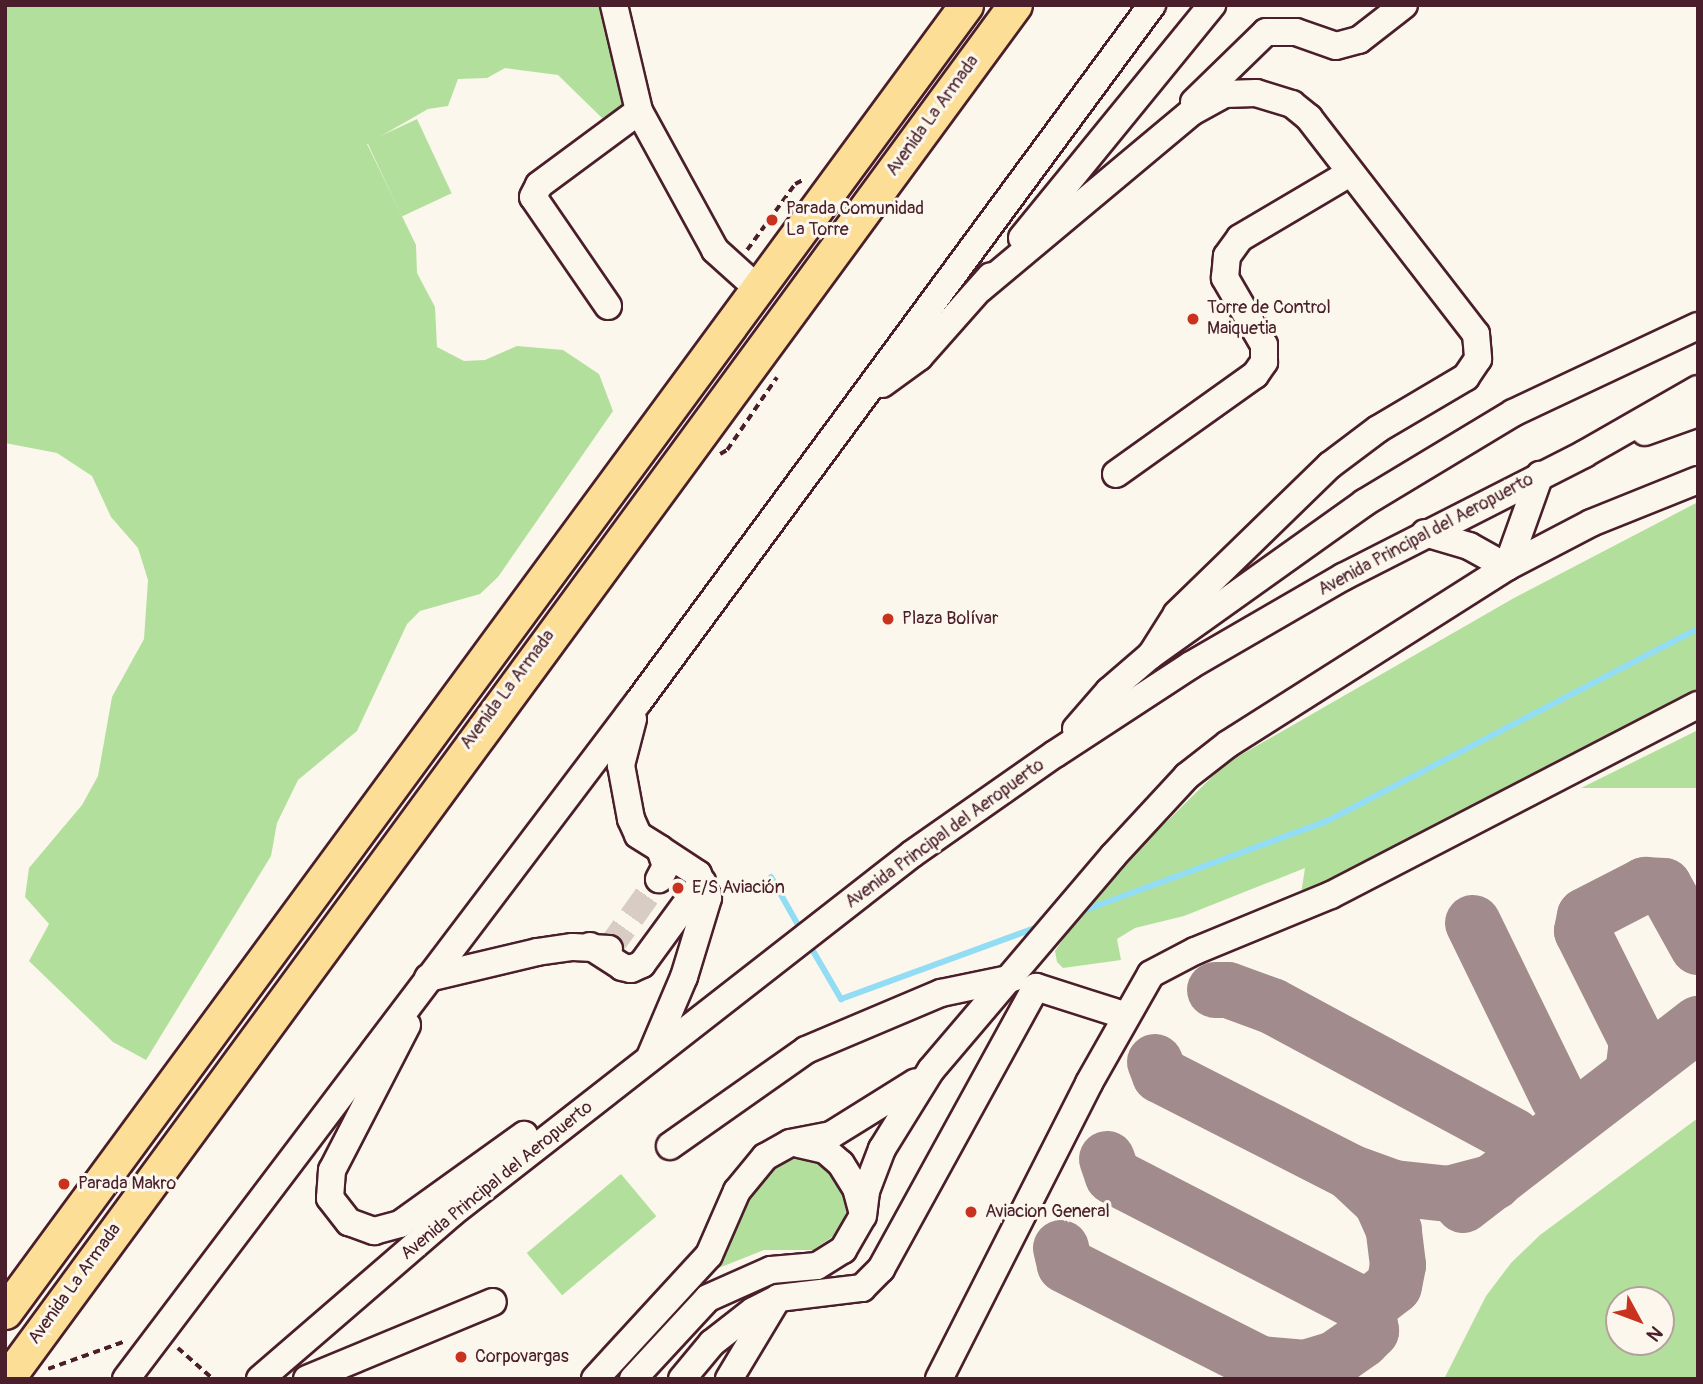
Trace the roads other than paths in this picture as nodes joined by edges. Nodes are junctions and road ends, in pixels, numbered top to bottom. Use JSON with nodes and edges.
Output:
{"nodes":[{"id":1,"x":614,"y":5,"type":"edge"},
{"id":2,"x":966,"y":5,"type":"edge"},
{"id":3,"x":1015,"y":5,"type":"edge"},
{"id":4,"x":1152,"y":5,"type":"edge"},
{"id":5,"x":1212,"y":5,"type":"edge"},
{"id":6,"x":1404,"y":5,"type":"edge"},
{"id":7,"x":1266,"y":32,"type":"junction"},
{"id":8,"x":1265,"y":95,"type":"junction"},
{"id":9,"x":639,"y":111,"type":"junction"},
{"id":10,"x":1160,"y":141,"type":"junction"},
{"id":11,"x":1350,"y":173,"type":"junction"},
{"id":12,"x":757,"y":288,"type":"junction"},
{"id":13,"x":980,"y":289,"type":"junction"},
{"id":14,"x":608,"y":306,"type":"dead end"},
{"id":15,"x":1698,"y":326,"type":"edge"},
{"id":16,"x":1698,"y":389,"type":"edge"},
{"id":17,"x":860,"y":399,"type":"junction"},
{"id":18,"x":1698,"y":413,"type":"edge"},
{"id":19,"x":1584,"y":454,"type":"junction"},
{"id":20,"x":1116,"y":474,"type":"dead end"},
{"id":21,"x":1540,"y":475,"type":"junction"},
{"id":22,"x":1698,"y":480,"type":"edge"},
{"id":23,"x":1425,"y":533,"type":"junction"},
{"id":24,"x":1507,"y":567,"type":"junction"},
{"id":25,"x":1151,"y":654,"type":"junction"},
{"id":26,"x":639,"y":701,"type":"junction"},
{"id":27,"x":1698,"y":705,"type":"edge"},
{"id":28,"x":1055,"y":754,"type":"junction"},
{"id":29,"x":660,"y":849,"type":"junction"},
{"id":30,"x":659,"y":878,"type":"tunnel mouth"},
{"id":31,"x":702,"y":882,"type":"junction"},
{"id":32,"x":428,"y":978,"type":"junction"},
{"id":33,"x":1024,"y":982,"type":"junction"},
{"id":34,"x":1124,"y":1015,"type":"junction"},
{"id":35,"x":649,"y":1059,"type":"junction"},
{"id":36,"x":931,"y":1070,"type":"junction"},
{"id":37,"x":589,"y":1107,"type":"junction"},
{"id":38,"x":790,"y":1143,"type":"junction"},
{"id":39,"x":670,"y":1146,"type":"dead end"},
{"id":40,"x":863,"y":1216,"type":"junction"},
{"id":41,"x":778,"y":1298,"type":"junction"},
{"id":42,"x":492,"y":1302,"type":"dead end"},
{"id":43,"x":5,"y":1312,"type":"edge"},
{"id":44,"x":7,"y":1379,"type":"edge"},
{"id":45,"x":126,"y":1379,"type":"edge"},
{"id":46,"x":260,"y":1379,"type":"edge"},
{"id":47,"x":307,"y":1379,"type":"edge"},
{"id":48,"x":595,"y":1379,"type":"edge"},
{"id":49,"x":633,"y":1379,"type":"edge"},
{"id":50,"x":682,"y":1379,"type":"edge"},
{"id":51,"x":729,"y":1379,"type":"edge"},
{"id":52,"x":939,"y":1379,"type":"edge"}],
"edges":[{"from":1,"to":9,"type":"street"},
{"from":2,"to":12,"type":"main road","name":"Avenida La Armada"},
{"from":3,"to":44,"type":"main road","name":"Avenida La Armada"},
{"from":4,"to":17,"type":"street"},
{"from":5,"to":13,"type":"street"},
{"from":6,"to":7,"type":"street"},
{"from":7,"to":8,"type":"street"},
{"from":7,"to":10,"type":"street"},
{"from":8,"to":10,"type":"street"},
{"from":8,"to":11,"type":"street"},
{"from":9,"to":12,"type":"street"},
{"from":9,"to":14,"type":"street"},
{"from":10,"to":13,"type":"street"},
{"from":11,"to":20,"type":"street"},
{"from":11,"to":25,"type":"street"},
{"from":12,"to":43,"type":"main road","name":"Avenida La Armada"},
{"from":13,"to":17,"type":"street"},
{"from":15,"to":25,"type":"street"},
{"from":16,"to":19,"type":"street","name":"Avenida Principal del Aeropuerto"},
{"from":17,"to":26,"type":"street"},
{"from":18,"to":19,"type":"street"},
{"from":19,"to":21,"type":"street","name":"Avenida Principal del Aeropuerto"},
{"from":21,"to":23,"type":"street","name":"Avenida Principal del Aeropuerto"},
{"from":21,"to":24,"type":"street"},
{"from":22,"to":24,"type":"street"},
{"from":23,"to":24,"type":"street"},
{"from":23,"to":28,"type":"street","name":"Avenida Principal del Aeropuerto"},
{"from":24,"to":33,"type":"street"},
{"from":25,"to":28,"type":"street"},
{"from":26,"to":29,"type":"street"},
{"from":26,"to":32,"type":"street"},
{"from":27,"to":34,"type":"street"},
{"from":28,"to":35,"type":"street","name":"Avenida Principal del Aeropuerto"},
{"from":29,"to":30,"type":"street"},
{"from":29,"to":31,"type":"street"},
{"from":31,"to":32,"type":"street"},
{"from":31,"to":35,"type":"street"},
{"from":32,"to":37,"type":"street"},
{"from":32,"to":45,"type":"street"},
{"from":33,"to":34,"type":"street"},
{"from":33,"to":36,"type":"street"},
{"from":33,"to":39,"type":"street"},
{"from":33,"to":41,"type":"street"},
{"from":34,"to":52,"type":"street"},
{"from":35,"to":37,"type":"street","name":"Avenida Principal del Aeropuerto"},
{"from":36,"to":38,"type":"street"},
{"from":36,"to":40,"type":"street"},
{"from":37,"to":46,"type":"street","name":"Avenida Principal del Aeropuerto"},
{"from":38,"to":40,"type":"street"},
{"from":38,"to":48,"type":"street"},
{"from":40,"to":49,"type":"street"},
{"from":41,"to":50,"type":"street"},
{"from":41,"to":51,"type":"street"},
{"from":42,"to":47,"type":"street"}]}
